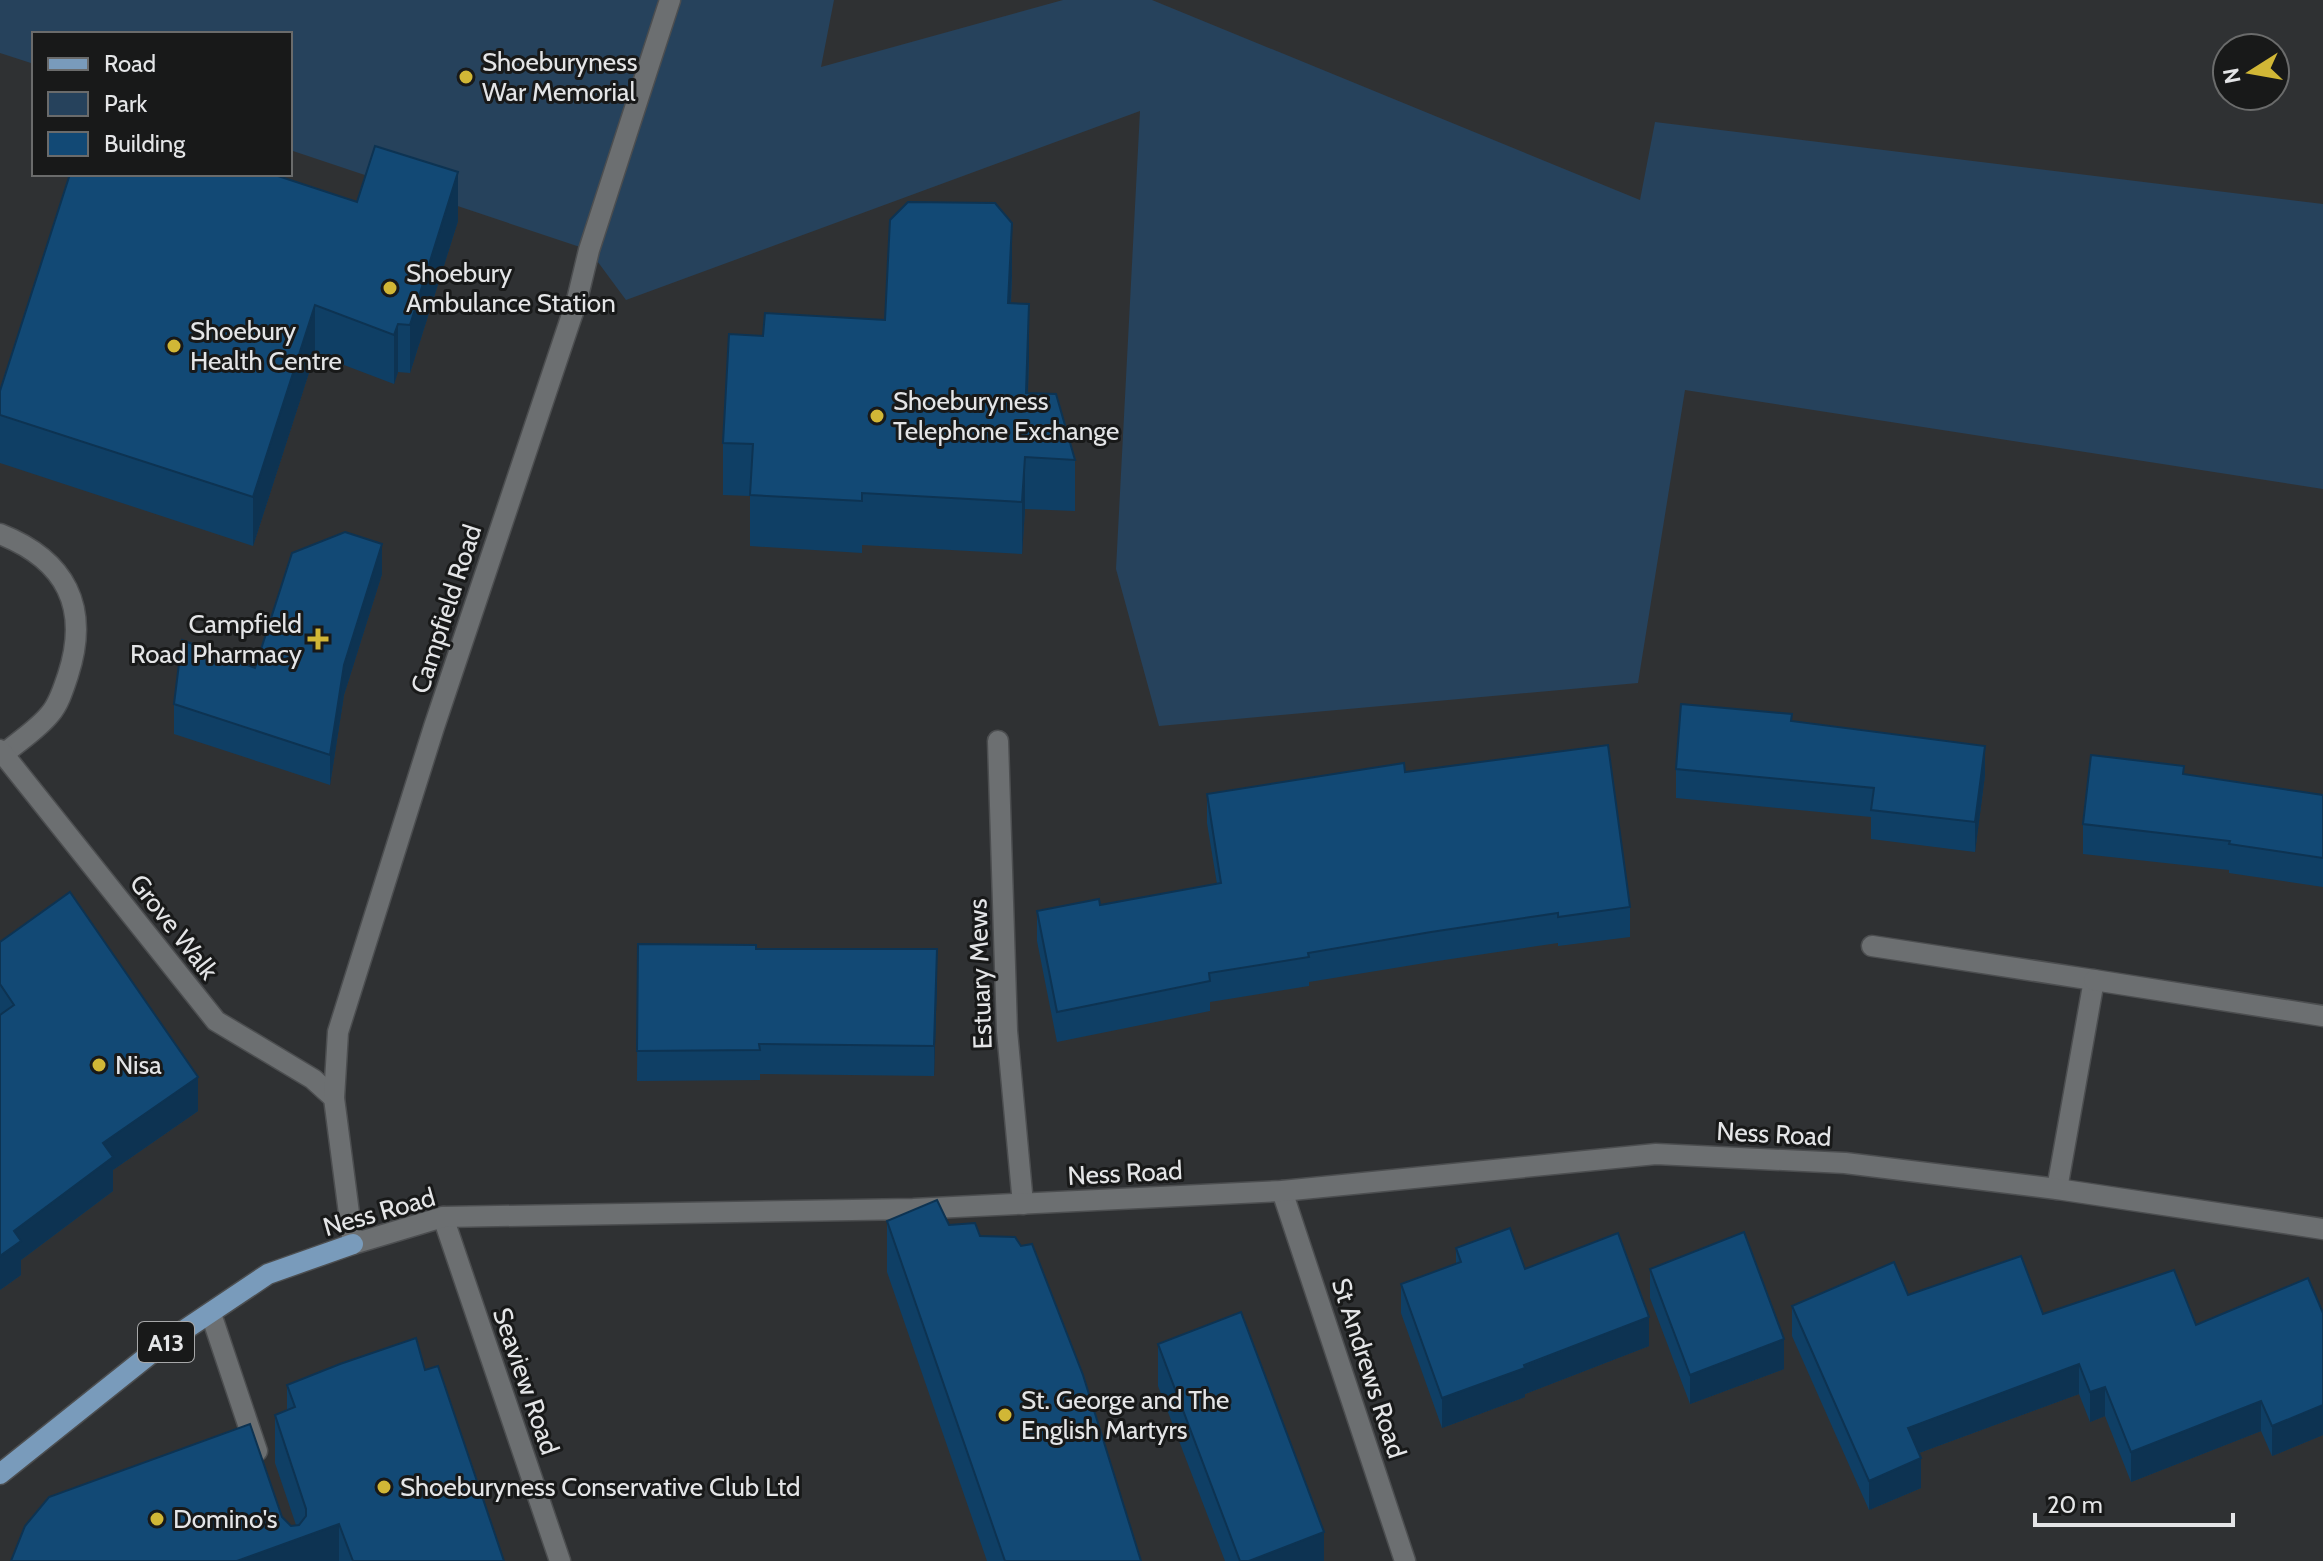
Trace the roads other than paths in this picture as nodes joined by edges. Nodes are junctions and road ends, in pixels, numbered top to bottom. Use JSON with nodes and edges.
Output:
{"nodes":[{"id":1,"x":670,"y":0,"type":"edge"},
{"id":2,"x":0,"y":534,"type":"edge"},
{"id":3,"x":998,"y":741,"type":"dead end"},
{"id":4,"x":2,"y":752,"type":"edge"},
{"id":5,"x":1872,"y":946,"type":"dead end"},
{"id":6,"x":2094,"y":980,"type":"junction"},
{"id":7,"x":2323,"y":1016,"type":"edge"},
{"id":8,"x":334,"y":1098,"type":"junction"},
{"id":9,"x":2057,"y":1189,"type":"junction"},
{"id":10,"x":1282,"y":1191,"type":"junction"},
{"id":11,"x":1023,"y":1204,"type":"junction"},
{"id":12,"x":443,"y":1217,"type":"junction"},
{"id":13,"x":2323,"y":1229,"type":"edge"},
{"id":14,"x":353,"y":1244,"type":"junction"},
{"id":15,"x":211,"y":1314,"type":"junction"},
{"id":16,"x":0,"y":1474,"type":"edge"},
{"id":17,"x":265,"y":1474,"type":"edge"},
{"id":18,"x":560,"y":1561,"type":"edge"},
{"id":19,"x":1405,"y":1561,"type":"edge"}],
"edges":[{"from":1,"to":8,"type":"street","name":"Campfield Road"},
{"from":2,"to":4,"type":"street","name":"Grove Walk"},
{"from":3,"to":11,"type":"street","name":"Estuary Mews"},
{"from":4,"to":8,"type":"street","name":"Grove Walk"},
{"from":5,"to":6,"type":"street"},
{"from":6,"to":7,"type":"street"},
{"from":6,"to":9,"type":"street"},
{"from":8,"to":14,"type":"street","name":"Campfield Road"},
{"from":9,"to":10,"type":"street","name":"Ness Road"},
{"from":9,"to":13,"type":"street","name":"Ness Road"},
{"from":10,"to":11,"type":"street","name":"Ness Road"},
{"from":10,"to":19,"type":"street","name":"St Andrews Road"},
{"from":11,"to":12,"type":"street","name":"Ness Road"},
{"from":12,"to":14,"type":"street","name":"Ness Road"},
{"from":12,"to":18,"type":"street","name":"Seaview Road"},
{"from":14,"to":15,"type":"main road","name":"Ness Road","number":"A13"},
{"from":15,"to":16,"type":"main road","name":"Ness Road","number":"A13"},
{"from":15,"to":17,"type":"street"}]}
